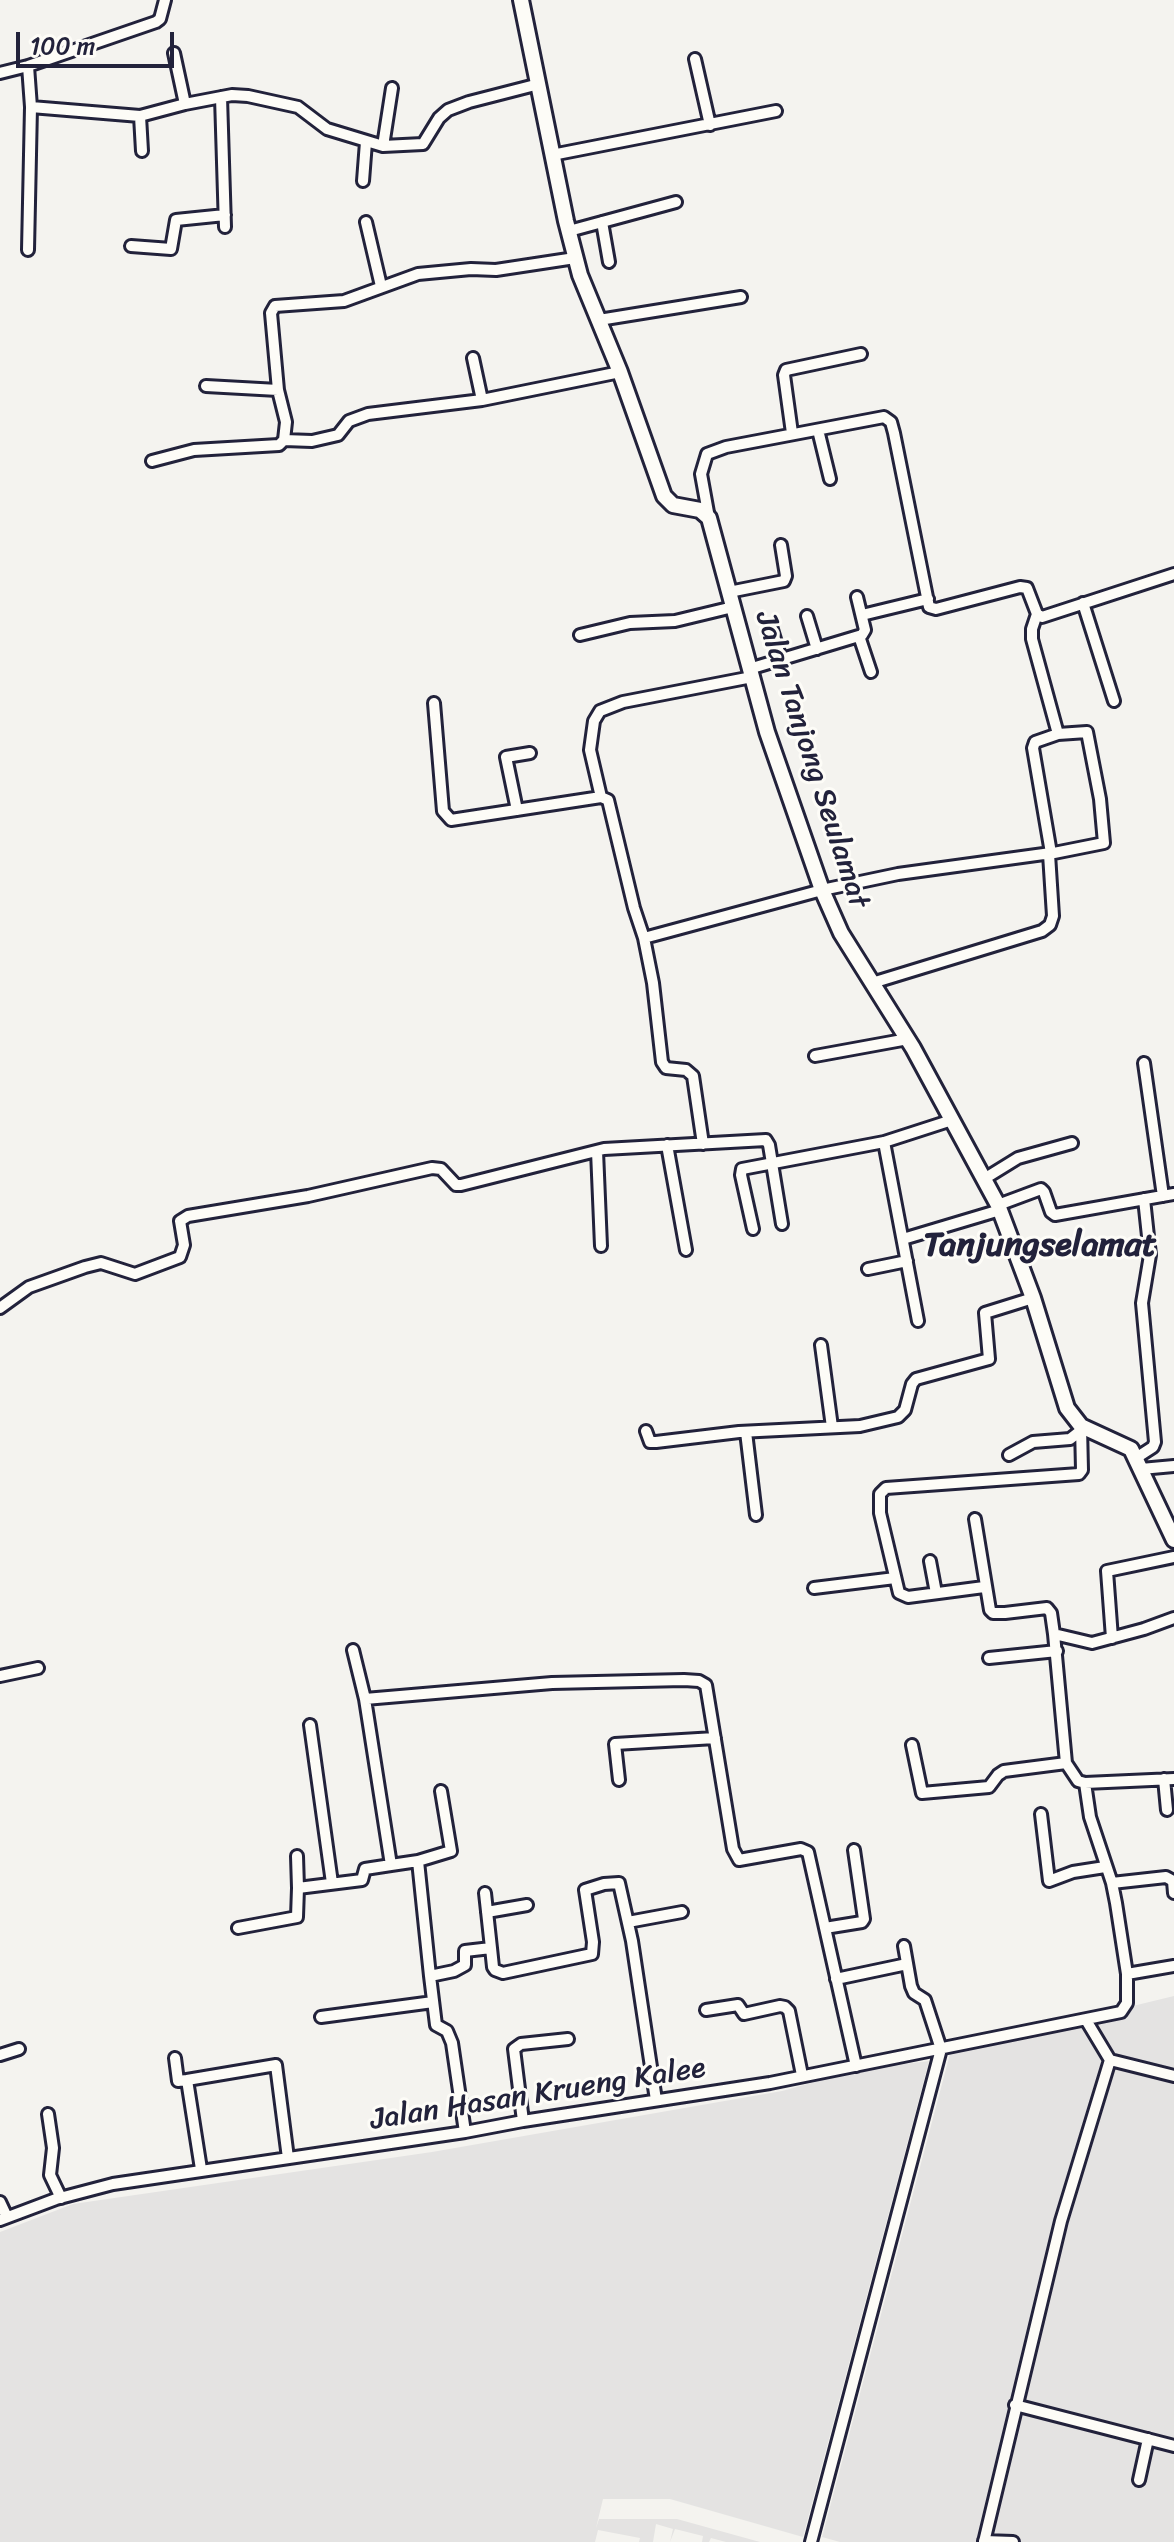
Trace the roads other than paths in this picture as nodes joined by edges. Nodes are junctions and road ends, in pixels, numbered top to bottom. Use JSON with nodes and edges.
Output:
{"nodes":[{"id":1,"x":165,"y":0,"type":"edge"},
{"id":2,"x":521,"y":0,"type":"edge"},
{"id":3,"x":174,"y":53,"type":"dead end"},
{"id":4,"x":695,"y":59,"type":"dead end"},
{"id":5,"x":28,"y":66,"type":"junction"},
{"id":6,"x":0,"y":73,"type":"edge"},
{"id":7,"x":539,"y":84,"type":"junction"},
{"id":8,"x":392,"y":88,"type":"dead end"},
{"id":9,"x":221,"y":97,"type":"junction"},
{"id":10,"x":185,"y":104,"type":"junction"},
{"id":11,"x":31,"y":107,"type":"junction"},
{"id":12,"x":776,"y":111,"type":"dead end"},
{"id":13,"x":140,"y":116,"type":"junction"},
{"id":14,"x":710,"y":125,"type":"junction"},
{"id":15,"x":366,"y":142,"type":"junction"},
{"id":16,"x":383,"y":146,"type":"junction"},
{"id":17,"x":142,"y":151,"type":"dead end"},
{"id":18,"x":552,"y":155,"type":"junction"},
{"id":19,"x":363,"y":181,"type":"dead end"},
{"id":20,"x":676,"y":202,"type":"dead end"},
{"id":21,"x":225,"y":215,"type":"junction"},
{"id":22,"x":366,"y":222,"type":"dead end"},
{"id":23,"x":602,"y":222,"type":"junction"},
{"id":24,"x":225,"y":227,"type":"dead end"},
{"id":25,"x":569,"y":231,"type":"junction"},
{"id":26,"x":131,"y":246,"type":"dead end"},
{"id":27,"x":28,"y":250,"type":"dead end"},
{"id":28,"x":575,"y":258,"type":"junction"},
{"id":29,"x":609,"y":262,"type":"dead end"},
{"id":30,"x":381,"y":286,"type":"junction"},
{"id":31,"x":741,"y":297,"type":"dead end"},
{"id":32,"x":599,"y":320,"type":"junction"},
{"id":33,"x":861,"y":354,"type":"dead end"},
{"id":34,"x":473,"y":358,"type":"dead end"},
{"id":35,"x":620,"y":372,"type":"junction"},
{"id":36,"x":206,"y":386,"type":"dead end"},
{"id":37,"x":278,"y":390,"type":"junction"},
{"id":38,"x":482,"y":400,"type":"junction"},
{"id":39,"x":818,"y":430,"type":"junction"},
{"id":40,"x":792,"y":433,"type":"junction"},
{"id":41,"x":284,"y":440,"type":"junction"},
{"id":42,"x":152,"y":461,"type":"dead end"},
{"id":43,"x":830,"y":479,"type":"dead end"},
{"id":44,"x":709,"y":518,"type":"junction"},
{"id":45,"x":781,"y":545,"type":"dead end"},
{"id":46,"x":1174,"y":574,"type":"edge"},
{"id":47,"x":857,"y":597,"type":"dead end"},
{"id":48,"x":928,"y":599,"type":"junction"},
{"id":49,"x":731,"y":600,"type":"junction"},
{"id":50,"x":1083,"y":603,"type":"junction"},
{"id":51,"x":1037,"y":614,"type":"junction"},
{"id":52,"x":862,"y":615,"type":"junction"},
{"id":53,"x":807,"y":616,"type":"dead end"},
{"id":54,"x":771,"y":626,"type":"dead end"},
{"id":55,"x":580,"y":635,"type":"dead end"},
{"id":56,"x":859,"y":636,"type":"junction"},
{"id":57,"x":817,"y":649,"type":"junction"},
{"id":58,"x":781,"y":659,"type":"junction"},
{"id":59,"x":871,"y":672,"type":"dead end"},
{"id":60,"x":750,"y":673,"type":"junction"},
{"id":61,"x":1114,"y":701,"type":"dead end"},
{"id":62,"x":434,"y":703,"type":"dead end"},
{"id":63,"x":1058,"y":734,"type":"junction"},
{"id":64,"x":530,"y":753,"type":"dead end"},
{"id":65,"x":601,"y":797,"type":"junction"},
{"id":66,"x":517,"y":810,"type":"junction"},
{"id":67,"x":1051,"y":853,"type":"junction"},
{"id":68,"x":822,"y":890,"type":"junction"},
{"id":69,"x":644,"y":938,"type":"junction"},
{"id":70,"x":872,"y":983,"type":"junction"},
{"id":71,"x":908,"y":1039,"type":"junction"},
{"id":72,"x":815,"y":1056,"type":"dead end"},
{"id":73,"x":1144,"y":1063,"type":"dead end"},
{"id":74,"x":952,"y":1120,"type":"junction"},
{"id":75,"x":884,"y":1142,"type":"junction"},
{"id":76,"x":1072,"y":1143,"type":"dead end"},
{"id":77,"x":703,"y":1144,"type":"junction"},
{"id":78,"x":667,"y":1145,"type":"junction"},
{"id":79,"x":597,"y":1151,"type":"junction"},
{"id":80,"x":772,"y":1162,"type":"junction"},
{"id":81,"x":984,"y":1179,"type":"junction"},
{"id":82,"x":1169,"y":1195,"type":"edge"},
{"id":83,"x":1144,"y":1199,"type":"junction"},
{"id":84,"x":999,"y":1208,"type":"junction"},
{"id":85,"x":782,"y":1224,"type":"dead end"},
{"id":86,"x":753,"y":1229,"type":"dead end"},
{"id":87,"x":903,"y":1239,"type":"junction"},
{"id":88,"x":601,"y":1246,"type":"dead end"},
{"id":89,"x":686,"y":1250,"type":"dead end"},
{"id":90,"x":907,"y":1261,"type":"junction"},
{"id":91,"x":868,"y":1269,"type":"dead end"},
{"id":92,"x":1033,"y":1298,"type":"junction"},
{"id":93,"x":0,"y":1308,"type":"edge"},
{"id":94,"x":918,"y":1321,"type":"dead end"},
{"id":95,"x":821,"y":1345,"type":"dead end"},
{"id":96,"x":832,"y":1427,"type":"junction"},
{"id":97,"x":1080,"y":1429,"type":"junction"},
{"id":98,"x":646,"y":1431,"type":"dead end"},
{"id":99,"x":746,"y":1432,"type":"junction"},
{"id":100,"x":1009,"y":1455,"type":"dead end"},
{"id":101,"x":1138,"y":1463,"type":"junction"},
{"id":102,"x":1174,"y":1466,"type":"edge"},
{"id":103,"x":756,"y":1515,"type":"dead end"},
{"id":104,"x":975,"y":1519,"type":"dead end"},
{"id":105,"x":1174,"y":1540,"type":"edge"},
{"id":106,"x":1174,"y":1557,"type":"edge"},
{"id":107,"x":930,"y":1561,"type":"dead end"},
{"id":108,"x":895,"y":1578,"type":"junction"},
{"id":109,"x":984,"y":1587,"type":"junction"},
{"id":110,"x":814,"y":1588,"type":"dead end"},
{"id":111,"x":936,"y":1593,"type":"junction"},
{"id":112,"x":1174,"y":1618,"type":"edge"},
{"id":113,"x":1054,"y":1634,"type":"junction"},
{"id":114,"x":1112,"y":1638,"type":"junction"},
{"id":115,"x":353,"y":1650,"type":"dead end"},
{"id":116,"x":1057,"y":1651,"type":"junction"},
{"id":117,"x":989,"y":1658,"type":"dead end"},
{"id":118,"x":38,"y":1668,"type":"dead end"},
{"id":119,"x":0,"y":1676,"type":"edge"},
{"id":120,"x":365,"y":1699,"type":"junction"},
{"id":121,"x":310,"y":1725,"type":"dead end"},
{"id":122,"x":715,"y":1738,"type":"junction"},
{"id":123,"x":912,"y":1745,"type":"dead end"},
{"id":124,"x":1066,"y":1763,"type":"junction"},
{"id":125,"x":1169,"y":1779,"type":"edge"},
{"id":126,"x":619,"y":1780,"type":"dead end"},
{"id":127,"x":1085,"y":1783,"type":"junction"},
{"id":128,"x":441,"y":1791,"type":"dead end"},
{"id":129,"x":1167,"y":1810,"type":"dead end"},
{"id":130,"x":1041,"y":1814,"type":"dead end"},
{"id":131,"x":854,"y":1850,"type":"dead end"},
{"id":132,"x":297,"y":1856,"type":"dead end"},
{"id":133,"x":418,"y":1861,"type":"junction"},
{"id":134,"x":391,"y":1865,"type":"junction"},
{"id":135,"x":1105,"y":1867,"type":"junction"},
{"id":136,"x":332,"y":1883,"type":"junction"},
{"id":137,"x":1112,"y":1883,"type":"junction"},
{"id":138,"x":298,"y":1888,"type":"junction"},
{"id":139,"x":485,"y":1893,"type":"dead end"},
{"id":140,"x":1174,"y":1893,"type":"edge"},
{"id":141,"x":527,"y":1905,"type":"dead end"},
{"id":142,"x":487,"y":1912,"type":"junction"},
{"id":143,"x":682,"y":1912,"type":"dead end"},
{"id":144,"x":628,"y":1922,"type":"junction"},
{"id":145,"x":238,"y":1928,"type":"dead end"},
{"id":146,"x":825,"y":1928,"type":"junction"},
{"id":147,"x":904,"y":1946,"type":"dead end"},
{"id":148,"x":491,"y":1948,"type":"junction"},
{"id":149,"x":907,"y":1964,"type":"junction"},
{"id":150,"x":1174,"y":1966,"type":"edge"},
{"id":151,"x":1127,"y":1974,"type":"junction"},
{"id":152,"x":430,"y":1976,"type":"junction"},
{"id":153,"x":836,"y":1979,"type":"junction"},
{"id":154,"x":433,"y":2002,"type":"junction"},
{"id":155,"x":706,"y":2010,"type":"dead end"},
{"id":156,"x":321,"y":2017,"type":"dead end"},
{"id":157,"x":1086,"y":2020,"type":"junction"},
{"id":158,"x":568,"y":2039,"type":"dead end"},
{"id":159,"x":19,"y":2049,"type":"dead end"},
{"id":160,"x":941,"y":2049,"type":"junction"},
{"id":161,"x":0,"y":2055,"type":"edge"},
{"id":162,"x":175,"y":2058,"type":"dead end"},
{"id":163,"x":1110,"y":2060,"type":"junction"},
{"id":164,"x":856,"y":2066,"type":"junction"},
{"id":165,"x":802,"y":2075,"type":"junction"},
{"id":166,"x":1174,"y":2076,"type":"edge"},
{"id":167,"x":187,"y":2080,"type":"junction"},
{"id":168,"x":656,"y":2100,"type":"junction"},
{"id":169,"x":48,"y":2114,"type":"dead end"},
{"id":170,"x":523,"y":2121,"type":"junction"},
{"id":171,"x":465,"y":2132,"type":"junction"},
{"id":172,"x":288,"y":2158,"type":"junction"},
{"id":173,"x":201,"y":2169,"type":"junction"},
{"id":174,"x":61,"y":2198,"type":"junction"},
{"id":175,"x":0,"y":2202,"type":"edge"},
{"id":176,"x":3,"y":2219,"type":"edge"},
{"id":177,"x":1015,"y":2405,"type":"junction"},
{"id":178,"x":1148,"y":2439,"type":"junction"},
{"id":179,"x":1174,"y":2446,"type":"edge"},
{"id":180,"x":1139,"y":2480,"type":"dead end"},
{"id":181,"x":811,"y":2542,"type":"edge"},
{"id":182,"x":984,"y":2542,"type":"edge"},
{"id":183,"x":1013,"y":2542,"type":"edge"}],
"edges":[{"from":1,"to":5,"type":"street"},
{"from":2,"to":7,"type":"street"},
{"from":3,"to":10,"type":"street"},
{"from":4,"to":14,"type":"street"},
{"from":5,"to":6,"type":"street"},
{"from":5,"to":11,"type":"street"},
{"from":7,"to":16,"type":"street"},
{"from":7,"to":18,"type":"street"},
{"from":8,"to":16,"type":"street"},
{"from":9,"to":10,"type":"street"},
{"from":9,"to":15,"type":"street"},
{"from":9,"to":21,"type":"street"},
{"from":10,"to":13,"type":"street"},
{"from":11,"to":13,"type":"street"},
{"from":11,"to":27,"type":"street"},
{"from":12,"to":14,"type":"street"},
{"from":13,"to":17,"type":"street"},
{"from":14,"to":18,"type":"street"},
{"from":15,"to":16,"type":"street"},
{"from":15,"to":19,"type":"street"},
{"from":18,"to":25,"type":"street"},
{"from":20,"to":23,"type":"street"},
{"from":21,"to":24,"type":"street"},
{"from":21,"to":26,"type":"street"},
{"from":22,"to":30,"type":"street"},
{"from":23,"to":25,"type":"street"},
{"from":23,"to":29,"type":"street"},
{"from":25,"to":28,"type":"street"},
{"from":28,"to":30,"type":"street"},
{"from":28,"to":32,"type":"street"},
{"from":30,"to":37,"type":"street"},
{"from":31,"to":32,"type":"street"},
{"from":32,"to":35,"type":"street"},
{"from":33,"to":40,"type":"street"},
{"from":34,"to":38,"type":"street"},
{"from":35,"to":38,"type":"street"},
{"from":35,"to":44,"type":"street"},
{"from":36,"to":37,"type":"street"},
{"from":37,"to":41,"type":"street"},
{"from":38,"to":41,"type":"street"},
{"from":39,"to":40,"type":"street"},
{"from":39,"to":43,"type":"street"},
{"from":39,"to":48,"type":"street"},
{"from":40,"to":44,"type":"street"},
{"from":41,"to":42,"type":"street"},
{"from":44,"to":49,"type":"street","name":"Jalan Tanjong Seulamat"},
{"from":45,"to":49,"type":"street"},
{"from":46,"to":50,"type":"street"},
{"from":47,"to":52,"type":"street"},
{"from":48,"to":51,"type":"street"},
{"from":48,"to":52,"type":"street"},
{"from":49,"to":55,"type":"street"},
{"from":49,"to":60,"type":"street","name":"Jalan Tanjong Seulamat"},
{"from":50,"to":51,"type":"street"},
{"from":50,"to":61,"type":"street"},
{"from":51,"to":63,"type":"street"},
{"from":52,"to":56,"type":"street"},
{"from":53,"to":57,"type":"street"},
{"from":54,"to":58,"type":"street"},
{"from":56,"to":57,"type":"street"},
{"from":56,"to":59,"type":"street"},
{"from":57,"to":58,"type":"street"},
{"from":58,"to":60,"type":"street"},
{"from":60,"to":65,"type":"street"},
{"from":60,"to":68,"type":"street","name":"Jalan Tanjong Seulamat"},
{"from":62,"to":66,"type":"street"},
{"from":63,"to":67,"type":"street"},
{"from":63,"to":67,"type":"street"},
{"from":64,"to":66,"type":"street"},
{"from":65,"to":66,"type":"street"},
{"from":65,"to":69,"type":"street"},
{"from":67,"to":68,"type":"street"},
{"from":67,"to":70,"type":"street"},
{"from":68,"to":69,"type":"street"},
{"from":68,"to":70,"type":"street","name":"Jalan Tanjong Seulamat"},
{"from":69,"to":77,"type":"street"},
{"from":70,"to":71,"type":"street","name":"Jalan Tanjong Seulamat"},
{"from":71,"to":72,"type":"street"},
{"from":71,"to":74,"type":"street","name":"Jalan Tanjong Seulamat"},
{"from":73,"to":82,"type":"street"},
{"from":74,"to":75,"type":"street"},
{"from":74,"to":81,"type":"street","name":"Jalan Tanjong Seulamat"},
{"from":75,"to":80,"type":"street"},
{"from":75,"to":87,"type":"street"},
{"from":76,"to":81,"type":"street"},
{"from":77,"to":78,"type":"street"},
{"from":77,"to":80,"type":"street"},
{"from":78,"to":79,"type":"street"},
{"from":78,"to":89,"type":"street"},
{"from":79,"to":88,"type":"street"},
{"from":79,"to":93,"type":"street"},
{"from":80,"to":85,"type":"street"},
{"from":80,"to":86,"type":"street"},
{"from":81,"to":84,"type":"street","name":"Jalan Tanjong Seulamat"},
{"from":82,"to":83,"type":"street"},
{"from":83,"to":84,"type":"street"},
{"from":83,"to":101,"type":"street"},
{"from":84,"to":87,"type":"street"},
{"from":84,"to":92,"type":"street","name":"Jalan Tanjong Seulamat"},
{"from":87,"to":90,"type":"street"},
{"from":90,"to":91,"type":"street"},
{"from":90,"to":94,"type":"street"},
{"from":92,"to":96,"type":"street"},
{"from":92,"to":97,"type":"street","name":"Jalan Tanjong Seulamat"},
{"from":95,"to":96,"type":"street"},
{"from":96,"to":99,"type":"street"},
{"from":97,"to":100,"type":"street"},
{"from":97,"to":101,"type":"street"},
{"from":97,"to":108,"type":"street"},
{"from":98,"to":99,"type":"street"},
{"from":99,"to":103,"type":"street"},
{"from":101,"to":102,"type":"street"},
{"from":101,"to":105,"type":"street"},
{"from":104,"to":109,"type":"street"},
{"from":106,"to":114,"type":"street"},
{"from":107,"to":111,"type":"street"},
{"from":108,"to":110,"type":"street"},
{"from":108,"to":111,"type":"street"},
{"from":109,"to":111,"type":"street"},
{"from":109,"to":113,"type":"street"},
{"from":112,"to":114,"type":"street"},
{"from":113,"to":114,"type":"street"},
{"from":113,"to":116,"type":"street"},
{"from":115,"to":120,"type":"street"},
{"from":116,"to":117,"type":"street"},
{"from":116,"to":124,"type":"street"},
{"from":118,"to":119,"type":"street"},
{"from":120,"to":122,"type":"street"},
{"from":120,"to":134,"type":"street"},
{"from":121,"to":136,"type":"street"},
{"from":122,"to":126,"type":"street"},
{"from":122,"to":146,"type":"street"},
{"from":123,"to":124,"type":"street"},
{"from":124,"to":127,"type":"street"},
{"from":125,"to":127,"type":"street"},
{"from":125,"to":129,"type":"street"},
{"from":127,"to":135,"type":"street"},
{"from":128,"to":133,"type":"street"},
{"from":130,"to":135,"type":"street"},
{"from":131,"to":146,"type":"street"},
{"from":132,"to":138,"type":"street"},
{"from":133,"to":134,"type":"street"},
{"from":133,"to":152,"type":"street"},
{"from":134,"to":136,"type":"street"},
{"from":135,"to":137,"type":"street"},
{"from":136,"to":138,"type":"street"},
{"from":137,"to":140,"type":"street"},
{"from":137,"to":151,"type":"street"},
{"from":138,"to":145,"type":"street"},
{"from":139,"to":142,"type":"street"},
{"from":141,"to":142,"type":"street"},
{"from":142,"to":148,"type":"street"},
{"from":143,"to":144,"type":"street"},
{"from":144,"to":148,"type":"street"},
{"from":144,"to":168,"type":"street"},
{"from":146,"to":153,"type":"street"},
{"from":147,"to":149,"type":"street"},
{"from":148,"to":152,"type":"street"},
{"from":149,"to":153,"type":"street"},
{"from":149,"to":160,"type":"street"},
{"from":150,"to":151,"type":"street"},
{"from":151,"to":157,"type":"street","name":"Jalan Hasan Krueng Kalee"},
{"from":152,"to":154,"type":"street"},
{"from":153,"to":164,"type":"street"},
{"from":154,"to":156,"type":"street"},
{"from":154,"to":171,"type":"street"},
{"from":155,"to":165,"type":"street"},
{"from":157,"to":160,"type":"street","name":"Jalan Hasan Krueng Kalee"},
{"from":157,"to":163,"type":"street"},
{"from":158,"to":170,"type":"street"},
{"from":159,"to":161,"type":"street"},
{"from":160,"to":164,"type":"street","name":"Jalan Hasan Krueng Kalee"},
{"from":160,"to":181,"type":"street"},
{"from":162,"to":167,"type":"street"},
{"from":163,"to":166,"type":"street"},
{"from":163,"to":177,"type":"street"},
{"from":164,"to":165,"type":"street","name":"Jalan Hasan Krueng Kalee"},
{"from":165,"to":168,"type":"street","name":"Jalan Hasan Krueng Kalee"},
{"from":167,"to":172,"type":"street"},
{"from":167,"to":173,"type":"street"},
{"from":168,"to":170,"type":"street","name":"Jalan Hasan Krueng Kalee"},
{"from":169,"to":174,"type":"street"},
{"from":170,"to":171,"type":"street","name":"Jalan Hasan Krueng Kalee"},
{"from":171,"to":172,"type":"street","name":"Jalan Hasan Krueng Kalee"},
{"from":172,"to":173,"type":"street","name":"Jalan Hasan Krueng Kalee"},
{"from":173,"to":174,"type":"street","name":"Jalan Hasan Krueng Kalee"},
{"from":174,"to":176,"type":"street","name":"Jalan Hasan Krueng Kalee"},
{"from":175,"to":176,"type":"street"},
{"from":177,"to":178,"type":"street"},
{"from":177,"to":182,"type":"street"},
{"from":178,"to":179,"type":"street"},
{"from":178,"to":180,"type":"street"},
{"from":182,"to":183,"type":"street"}]}
